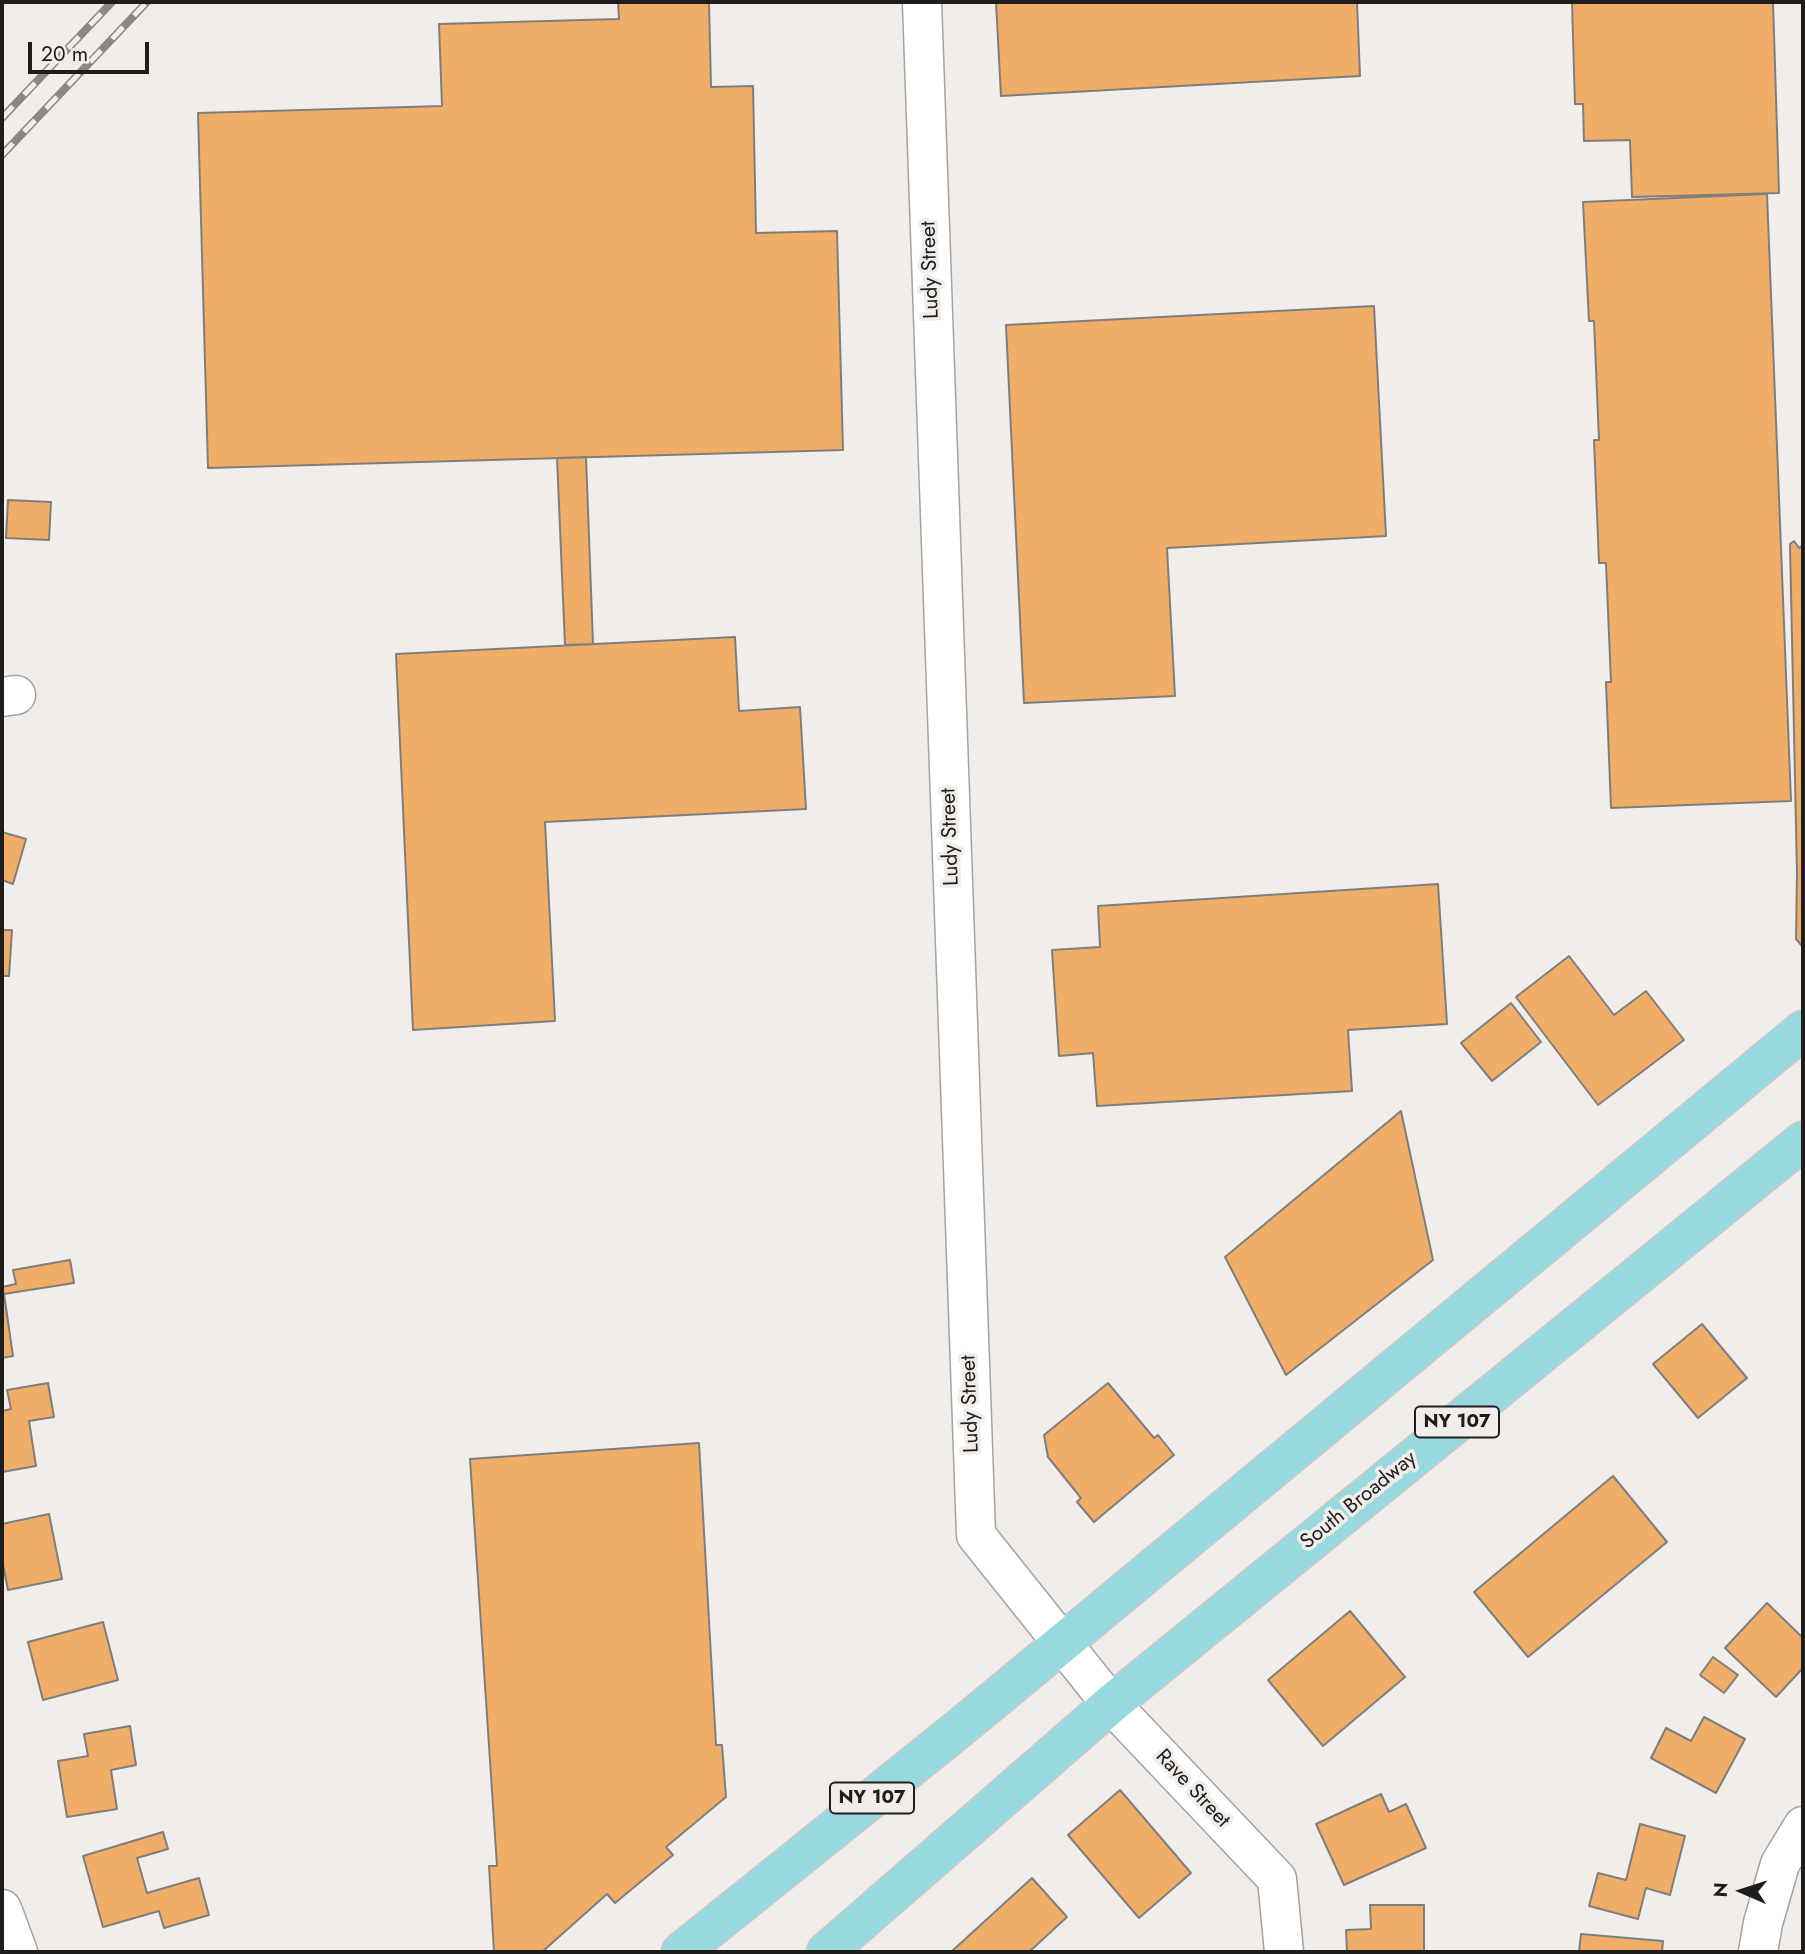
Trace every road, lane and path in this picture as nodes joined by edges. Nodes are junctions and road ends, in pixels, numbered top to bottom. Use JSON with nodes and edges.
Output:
{"nodes":[{"id":1,"x":922,"y":2,"type":"edge"},
{"id":2,"x":1803,"y":1030,"type":"edge"},
{"id":3,"x":1803,"y":1141,"type":"edge"},
{"id":4,"x":1060,"y":1643,"type":"junction"},
{"id":5,"x":1111,"y":1704,"type":"junction"},
{"id":6,"x":1803,"y":1826,"type":"edge"},
{"id":7,"x":2,"y":1909,"type":"edge"},
{"id":8,"x":18,"y":1952,"type":"edge"},
{"id":9,"x":681,"y":1952,"type":"edge"},
{"id":10,"x":826,"y":1952,"type":"edge"},
{"id":11,"x":1284,"y":1952,"type":"edge"},
{"id":12,"x":1758,"y":1952,"type":"edge"}],
"edges":[{"from":1,"to":4,"type":"street","name":"Ludy Street"},
{"from":2,"to":4,"type":"main road","number":"NY 107"},
{"from":3,"to":5,"type":"main road","name":"South Broadway","number":"NY 107"},
{"from":4,"to":5,"type":"street","name":"Rave Street"},
{"from":4,"to":9,"type":"main road","number":"NY 107"},
{"from":5,"to":10,"type":"main road","number":"NY 107"},
{"from":5,"to":11,"type":"street","name":"Rave Street"},
{"from":6,"to":12,"type":"street"},
{"from":7,"to":8,"type":"street"}]}
